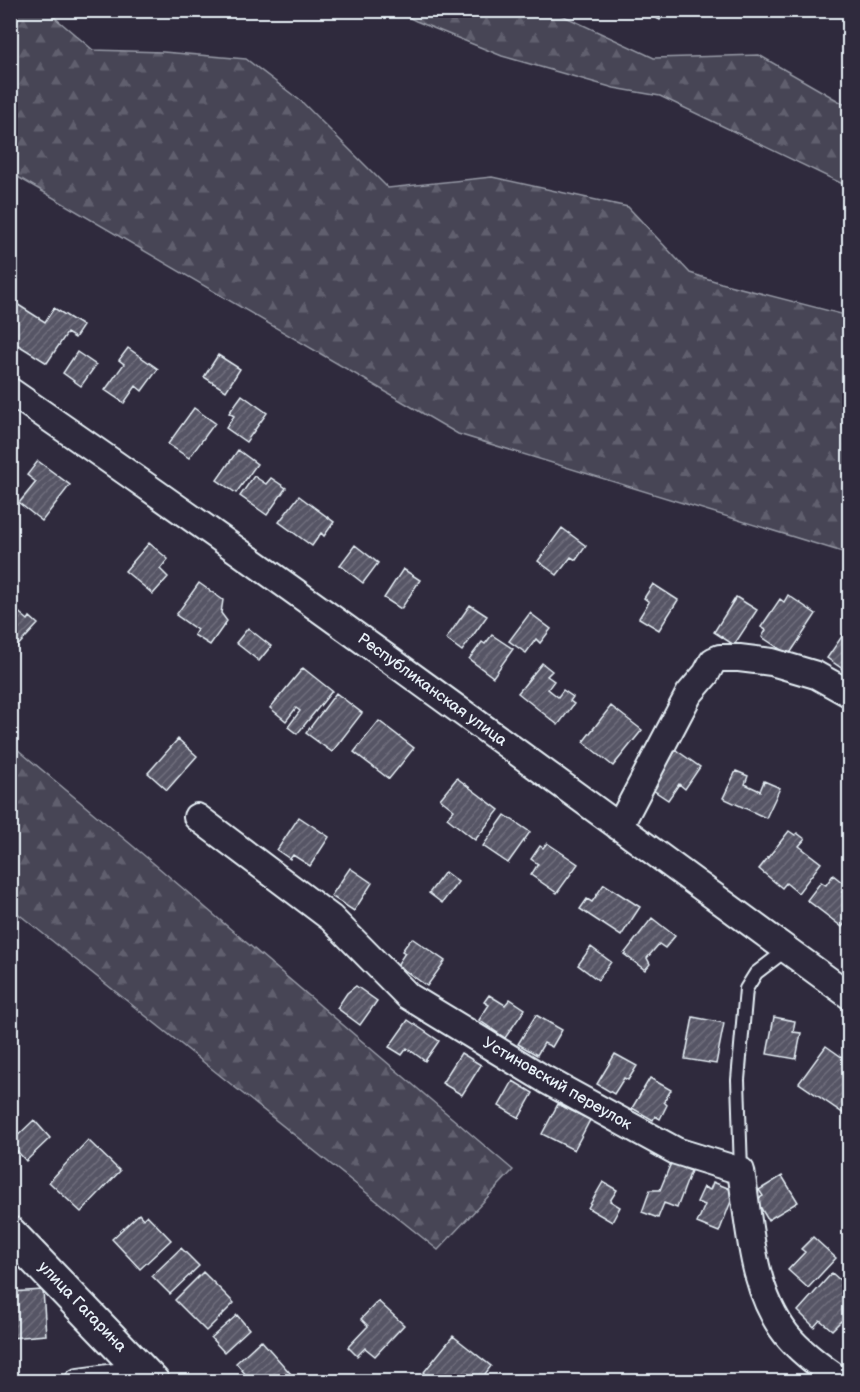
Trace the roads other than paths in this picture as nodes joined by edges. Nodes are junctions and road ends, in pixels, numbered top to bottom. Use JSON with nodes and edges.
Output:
{"nodes":[{"id":1,"x":10,"y":391,"type":"edge"},
{"id":2,"x":849,"y":694,"type":"edge"},
{"id":3,"x":197,"y":817,"type":"dead end"},
{"id":4,"x":619,"y":827,"type":"junction"},
{"id":5,"x":786,"y":950,"type":"junction"},
{"id":6,"x":849,"y":996,"type":"edge"},
{"id":7,"x":741,"y":1171,"type":"junction"},
{"id":8,"x":10,"y":1233,"type":"edge"},
{"id":9,"x":150,"y":1378,"type":"edge"},
{"id":10,"x":78,"y":1382,"type":"edge"},
{"id":11,"x":843,"y":1382,"type":"edge"}],
"edges":[{"from":1,"to":4,"type":"street","name":"Республиканская улица"},
{"from":2,"to":4,"type":"street"},
{"from":3,"to":7,"type":"street","name":"Устиновский переулок"},
{"from":4,"to":5,"type":"street","name":"Республиканская улица"},
{"from":5,"to":6,"type":"street","name":"Республиканская улица"},
{"from":5,"to":7,"type":"lane"},
{"from":7,"to":11,"type":"street"},
{"from":8,"to":9,"type":"street","name":"улица Гагарина"},
{"from":9,"to":10,"type":"street"}]}
